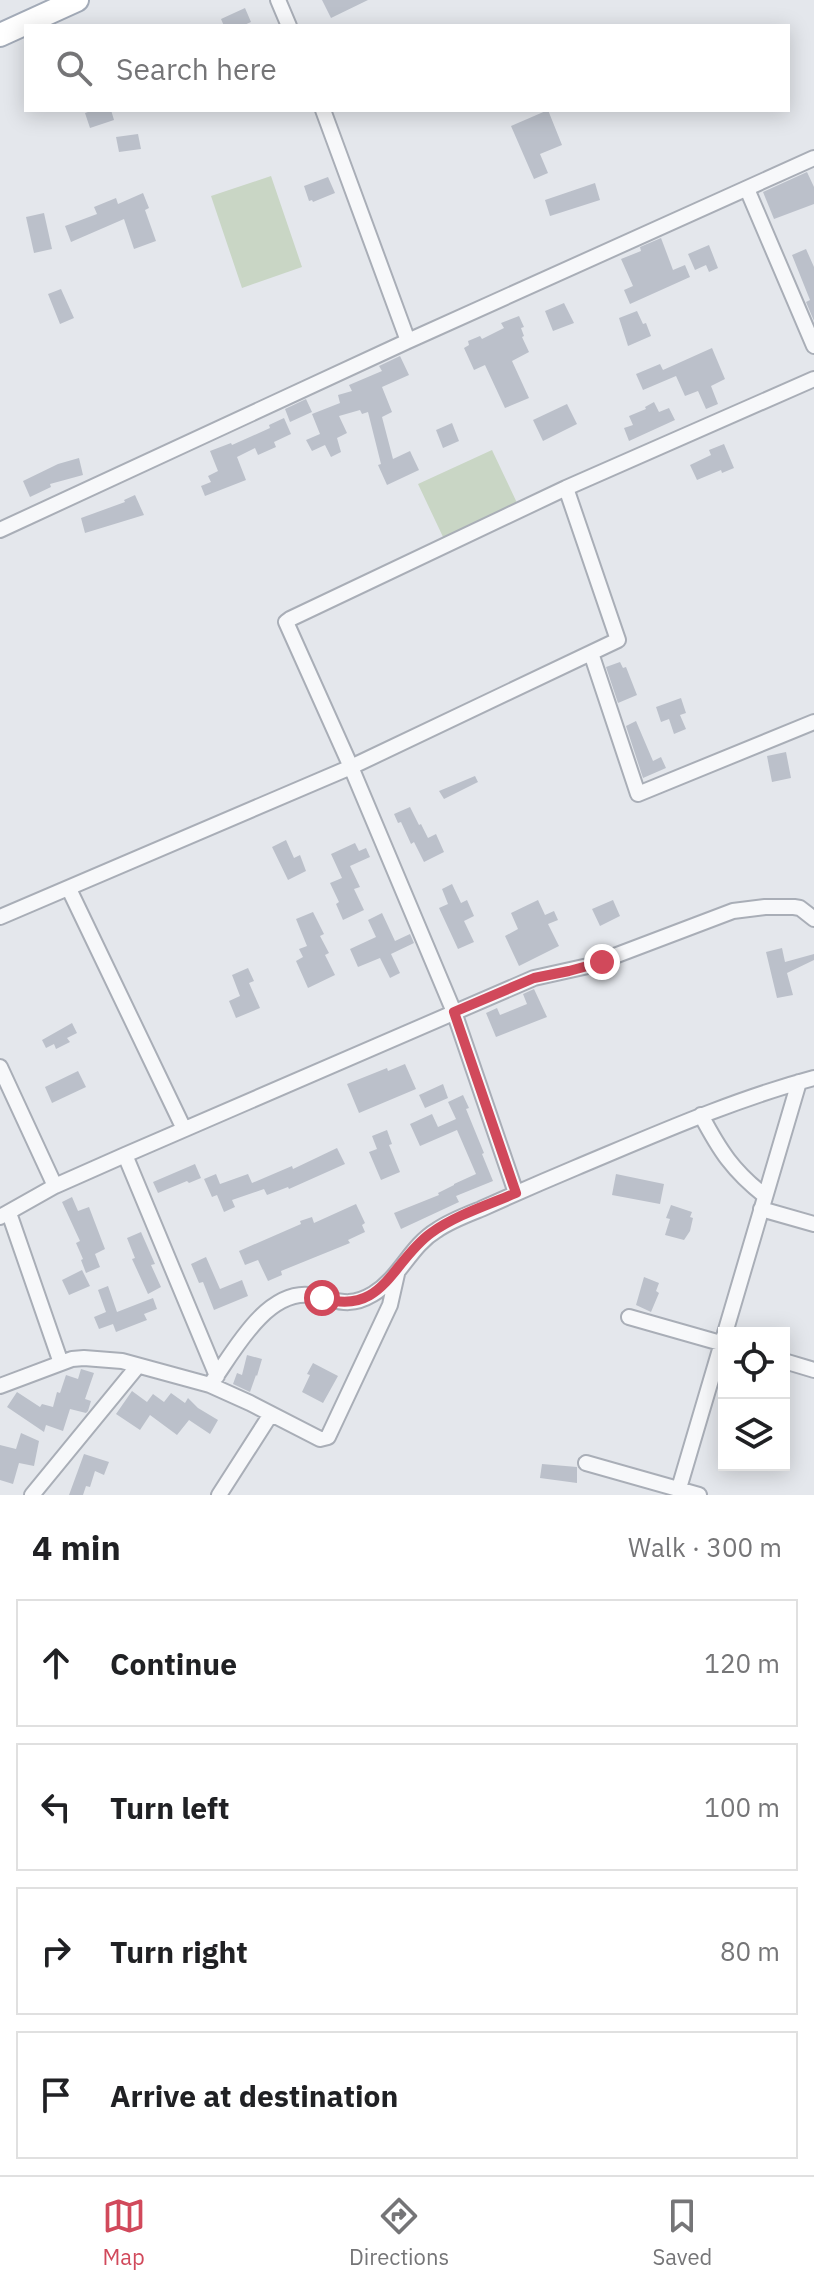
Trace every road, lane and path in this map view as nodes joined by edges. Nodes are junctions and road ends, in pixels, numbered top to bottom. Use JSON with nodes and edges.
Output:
{"nodes":[{"id":1,"x":77,"y":0,"type":"edge"},
{"id":2,"x":278,"y":0,"type":"edge"},
{"id":3,"x":24,"y":24,"type":"edge"},
{"id":4,"x":24,"y":24,"type":"edge"},
{"id":5,"x":288,"y":24,"type":"edge"},
{"id":6,"x":0,"y":35,"type":"edge"},
{"id":7,"x":324,"y":112,"type":"edge"},
{"id":8,"x":814,"y":158,"type":"edge"},
{"id":9,"x":747,"y":189,"type":"junction"},
{"id":10,"x":408,"y":341,"type":"junction"},
{"id":11,"x":814,"y":346,"type":"edge"},
{"id":12,"x":814,"y":379,"type":"edge"},
{"id":13,"x":566,"y":488,"type":"junction"},
{"id":14,"x":0,"y":530,"type":"edge"},
{"id":15,"x":591,"y":653,"type":"junction"},
{"id":16,"x":814,"y":722,"type":"edge"},
{"id":17,"x":351,"y":767,"type":"junction"},
{"id":18,"x":69,"y":889,"type":"junction"},
{"id":19,"x":0,"y":917,"type":"edge"},
{"id":20,"x":814,"y":919,"type":"edge"},
{"id":21,"x":454,"y":1012,"type":"junction"},
{"id":22,"x":0,"y":1067,"type":"edge"},
{"id":23,"x":814,"y":1078,"type":"edge"},
{"id":24,"x":799,"y":1082,"type":"junction"},
{"id":25,"x":701,"y":1115,"type":"junction"},
{"id":26,"x":184,"y":1129,"type":"junction"},
{"id":27,"x":125,"y":1155,"type":"junction"},
{"id":28,"x":55,"y":1186,"type":"junction"},
{"id":29,"x":516,"y":1193,"type":"junction"},
{"id":30,"x":763,"y":1202,"type":"junction"},
{"id":31,"x":4,"y":1215,"type":"edge"},
{"id":32,"x":814,"y":1224,"type":"edge"},
{"id":33,"x":397,"y":1272,"type":"junction"},
{"id":34,"x":629,"y":1317,"type":"dead end"},
{"id":35,"x":727,"y":1327,"type":"edge"},
{"id":36,"x":718,"y":1338,"type":"edge"},
{"id":37,"x":718,"y":1359,"type":"edge"},
{"id":38,"x":61,"y":1363,"type":"junction"},
{"id":39,"x":790,"y":1363,"type":"edge"},
{"id":40,"x":137,"y":1367,"type":"junction"},
{"id":41,"x":814,"y":1370,"type":"edge"},
{"id":42,"x":213,"y":1381,"type":"junction"},
{"id":43,"x":0,"y":1386,"type":"edge"},
{"id":44,"x":271,"y":1414,"type":"junction"},
{"id":45,"x":586,"y":1463,"type":"dead end"},
{"id":46,"x":678,"y":1492,"type":"edge"},
{"id":47,"x":32,"y":1495,"type":"edge"},
{"id":48,"x":219,"y":1495,"type":"edge"},
{"id":49,"x":699,"y":1495,"type":"edge"}],
"edges":[{"from":1,"to":3,"type":"main road"},
{"from":2,"to":5,"type":"street"},
{"from":4,"to":6,"type":"main road"},
{"from":7,"to":10,"type":"street"},
{"from":8,"to":9,"type":"street"},
{"from":9,"to":10,"type":"street"},
{"from":9,"to":11,"type":"street"},
{"from":10,"to":14,"type":"street"},
{"from":12,"to":13,"type":"street"},
{"from":13,"to":15,"type":"street"},
{"from":13,"to":17,"type":"street"},
{"from":15,"to":16,"type":"street"},
{"from":15,"to":17,"type":"street"},
{"from":17,"to":18,"type":"street"},
{"from":17,"to":21,"type":"street"},
{"from":18,"to":19,"type":"street"},
{"from":18,"to":26,"type":"street"},
{"from":20,"to":21,"type":"street"},
{"from":21,"to":26,"type":"street"},
{"from":21,"to":29,"type":"street"},
{"from":22,"to":28,"type":"street"},
{"from":23,"to":24,"type":"street"},
{"from":24,"to":25,"type":"street"},
{"from":24,"to":30,"type":"street"},
{"from":25,"to":29,"type":"street"},
{"from":25,"to":30,"type":"street"},
{"from":26,"to":27,"type":"street"},
{"from":27,"to":28,"type":"street"},
{"from":27,"to":42,"type":"street"},
{"from":28,"to":31,"type":"street"},
{"from":29,"to":33,"type":"street"},
{"from":30,"to":32,"type":"street"},
{"from":30,"to":35,"type":"street"},
{"from":31,"to":38,"type":"street"},
{"from":33,"to":42,"type":"street"},
{"from":33,"to":44,"type":"street"},
{"from":34,"to":36,"type":"street"},
{"from":37,"to":46,"type":"street"},
{"from":38,"to":40,"type":"street"},
{"from":38,"to":43,"type":"street"},
{"from":39,"to":41,"type":"street"},
{"from":40,"to":42,"type":"street"},
{"from":40,"to":47,"type":"street"},
{"from":42,"to":44,"type":"street"},
{"from":44,"to":48,"type":"street"},
{"from":45,"to":46,"type":"street"},
{"from":46,"to":49,"type":"street"}]}
